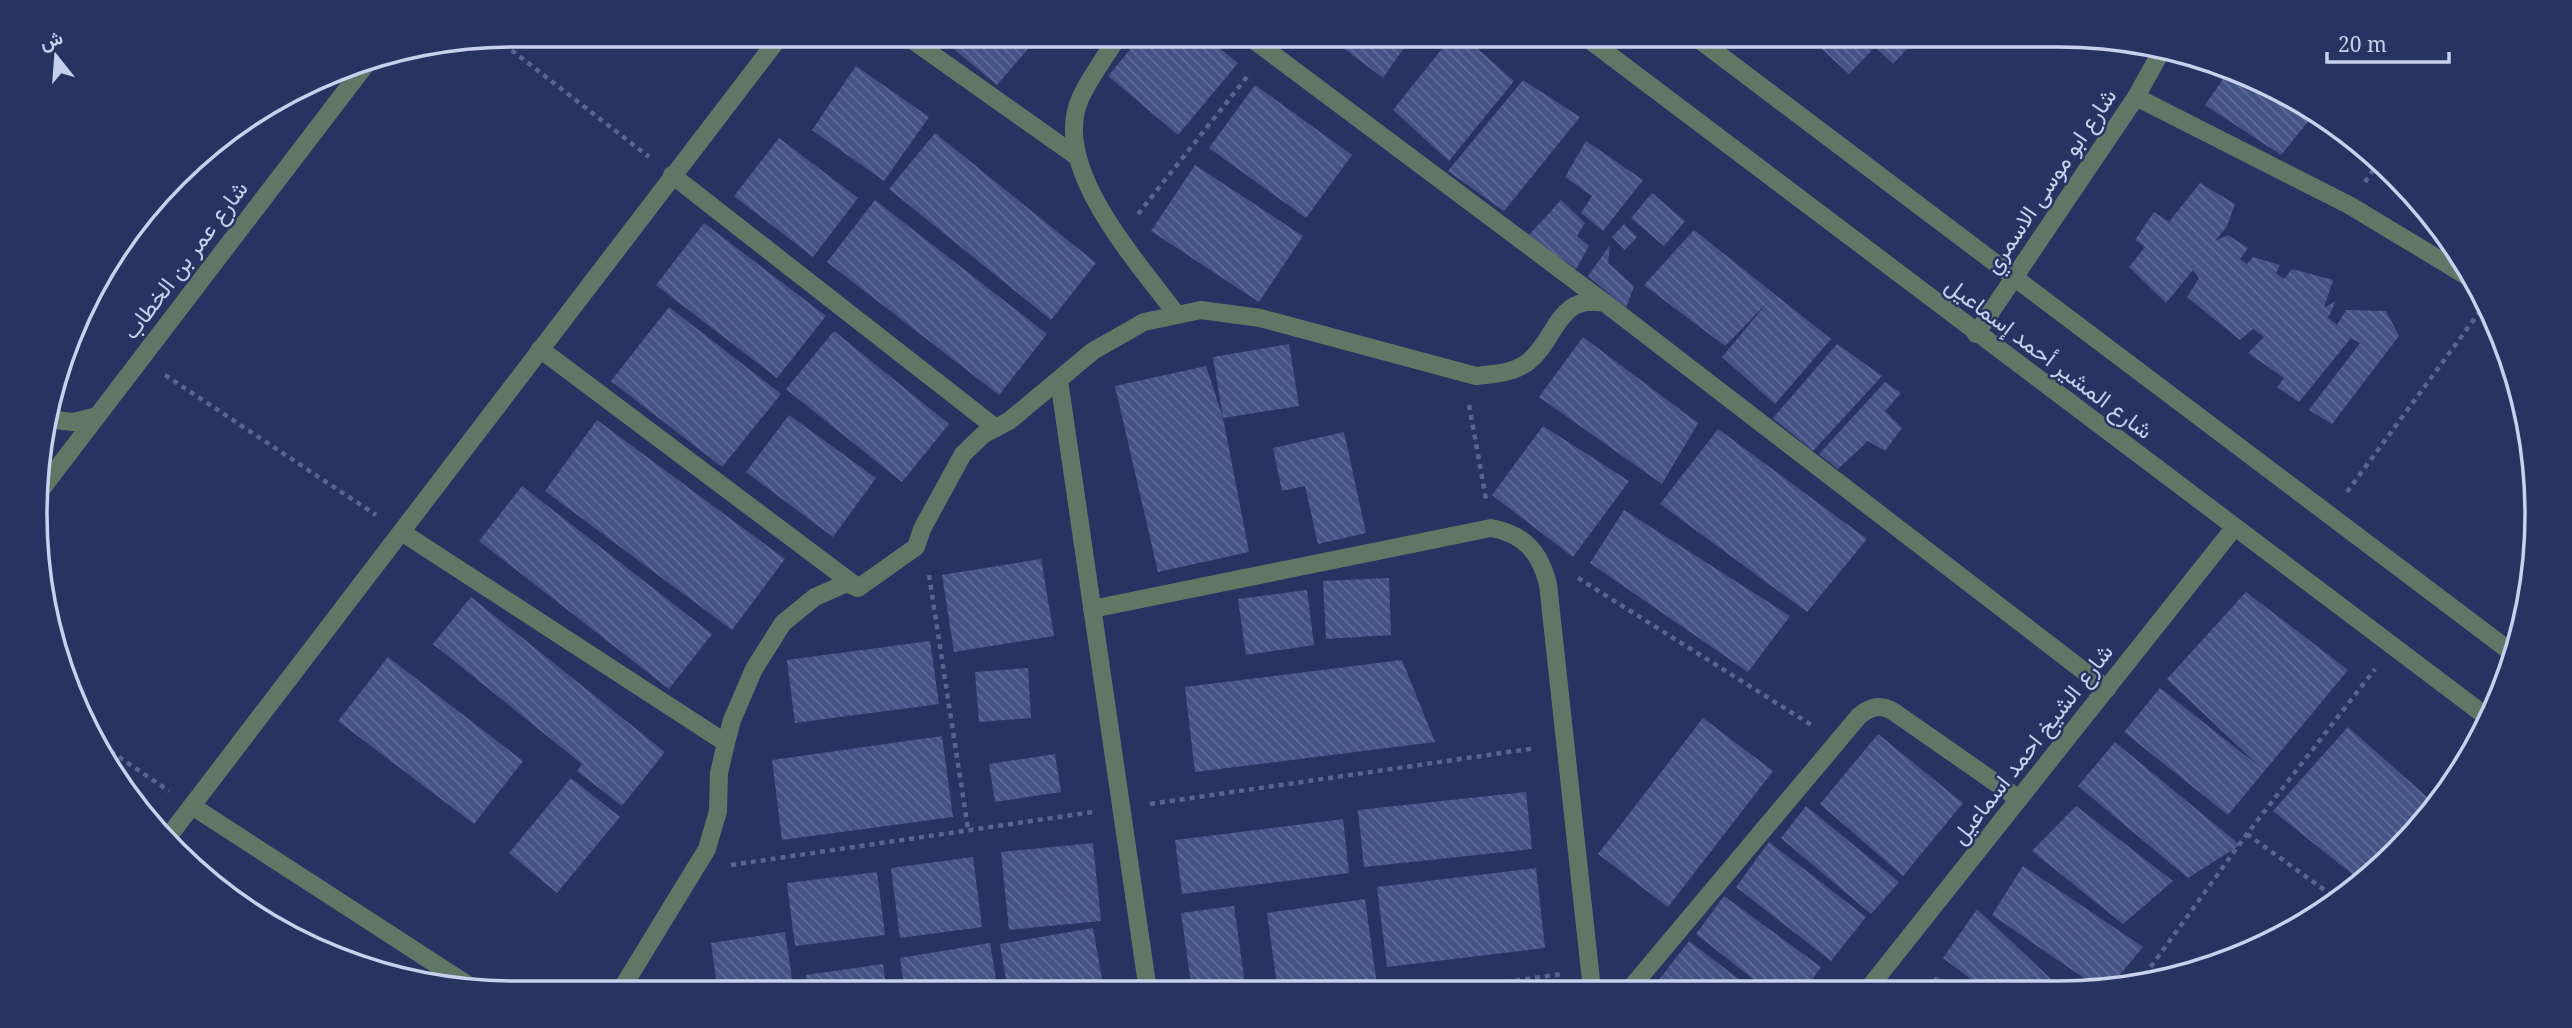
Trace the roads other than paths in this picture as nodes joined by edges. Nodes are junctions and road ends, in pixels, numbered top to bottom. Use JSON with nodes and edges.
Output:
{"nodes":[{"id":1,"x":772,"y":47,"type":"edge"},
{"id":2,"x":922,"y":47,"type":"edge"},
{"id":3,"x":1112,"y":47,"type":"edge"},
{"id":4,"x":1264,"y":47,"type":"edge"},
{"id":5,"x":1599,"y":47,"type":"edge"},
{"id":6,"x":1709,"y":47,"type":"edge"},
{"id":7,"x":2158,"y":58,"type":"edge"},
{"id":8,"x":358,"y":74,"type":"edge"},
{"id":9,"x":2136,"y":97,"type":"junction"},
{"id":10,"x":1076,"y":156,"type":"junction"},
{"id":11,"x":672,"y":175,"type":"junction"},
{"id":12,"x":2455,"y":270,"type":"edge"},
{"id":13,"x":2015,"y":279,"type":"junction"},
{"id":14,"x":1605,"y":303,"type":"junction"},
{"id":15,"x":1177,"y":315,"type":"junction"},
{"id":16,"x":1976,"y":334,"type":"junction"},
{"id":17,"x":540,"y":349,"type":"junction"},
{"id":18,"x":1059,"y":380,"type":"junction"},
{"id":19,"x":97,"y":416,"type":"junction"},
{"id":20,"x":57,"y":420,"type":"edge"},
{"id":21,"x":996,"y":428,"type":"junction"},
{"id":22,"x":48,"y":480,"type":"edge"},
{"id":23,"x":2234,"y":528,"type":"junction"},
{"id":24,"x":403,"y":533,"type":"junction"},
{"id":25,"x":858,"y":588,"type":"junction"},
{"id":26,"x":1092,"y":609,"type":"junction"},
{"id":27,"x":2505,"y":648,"type":"edge"},
{"id":28,"x":2107,"y":689,"type":"junction"},
{"id":29,"x":2481,"y":712,"type":"edge"},
{"id":30,"x":726,"y":743,"type":"junction"},
{"id":31,"x":2019,"y":799,"type":"junction"},
{"id":32,"x":192,"y":806,"type":"junction"},
{"id":33,"x":173,"y":832,"type":"edge"},
{"id":34,"x":456,"y":977,"type":"edge"},
{"id":35,"x":626,"y":981,"type":"edge"},
{"id":36,"x":1147,"y":981,"type":"edge"},
{"id":37,"x":1591,"y":981,"type":"edge"},
{"id":38,"x":1637,"y":981,"type":"edge"},
{"id":39,"x":1874,"y":981,"type":"edge"}],
"edges":[{"from":1,"to":11,"type":"street"},
{"from":2,"to":10,"type":"street"},
{"from":3,"to":10,"type":"street"},
{"from":4,"to":14,"type":"street"},
{"from":5,"to":16,"type":"street","name":"شارع المشير أحمد إسماعيل"},
{"from":6,"to":13,"type":"street","name":"شارع المشير أحمد إسماعيل"},
{"from":7,"to":9,"type":"street","name":"شارع ابو موسى الاسمري"},
{"from":8,"to":19,"type":"street","name":"شارع عمر بن الخطاب"},
{"from":9,"to":12,"type":"street"},
{"from":9,"to":13,"type":"street","name":"شارع ابو موسى الاسمري"},
{"from":10,"to":15,"type":"street"},
{"from":11,"to":17,"type":"street"},
{"from":11,"to":21,"type":"street"},
{"from":13,"to":16,"type":"street","name":"شارع ابو موسى الاسمري"},
{"from":13,"to":27,"type":"street","name":"شارع المشير أحمد إسماعيل"},
{"from":14,"to":15,"type":"street"},
{"from":14,"to":28,"type":"street"},
{"from":15,"to":18,"type":"street"},
{"from":16,"to":23,"type":"street","name":"شارع المشير أحمد إسماعيل"},
{"from":17,"to":24,"type":"street"},
{"from":17,"to":25,"type":"street"},
{"from":18,"to":21,"type":"street"},
{"from":18,"to":26,"type":"street"},
{"from":19,"to":20,"type":"street"},
{"from":19,"to":22,"type":"street","name":"شارع عمر بن الخطاب"},
{"from":21,"to":25,"type":"street"},
{"from":23,"to":28,"type":"street","name":"شارع الشيخ احمد اسماعيل"},
{"from":23,"to":29,"type":"street","name":"شارع المشير أحمد إسماعيل"},
{"from":24,"to":30,"type":"street"},
{"from":24,"to":32,"type":"street"},
{"from":25,"to":30,"type":"street"},
{"from":26,"to":36,"type":"street"},
{"from":26,"to":37,"type":"street"},
{"from":28,"to":31,"type":"street","name":"شارع الشيخ احمد اسماعيل"},
{"from":30,"to":35,"type":"street"},
{"from":31,"to":38,"type":"street"},
{"from":31,"to":39,"type":"street","name":"شارع الشيخ احمد اسماعيل"},
{"from":32,"to":33,"type":"street"},
{"from":32,"to":34,"type":"street"}]}
